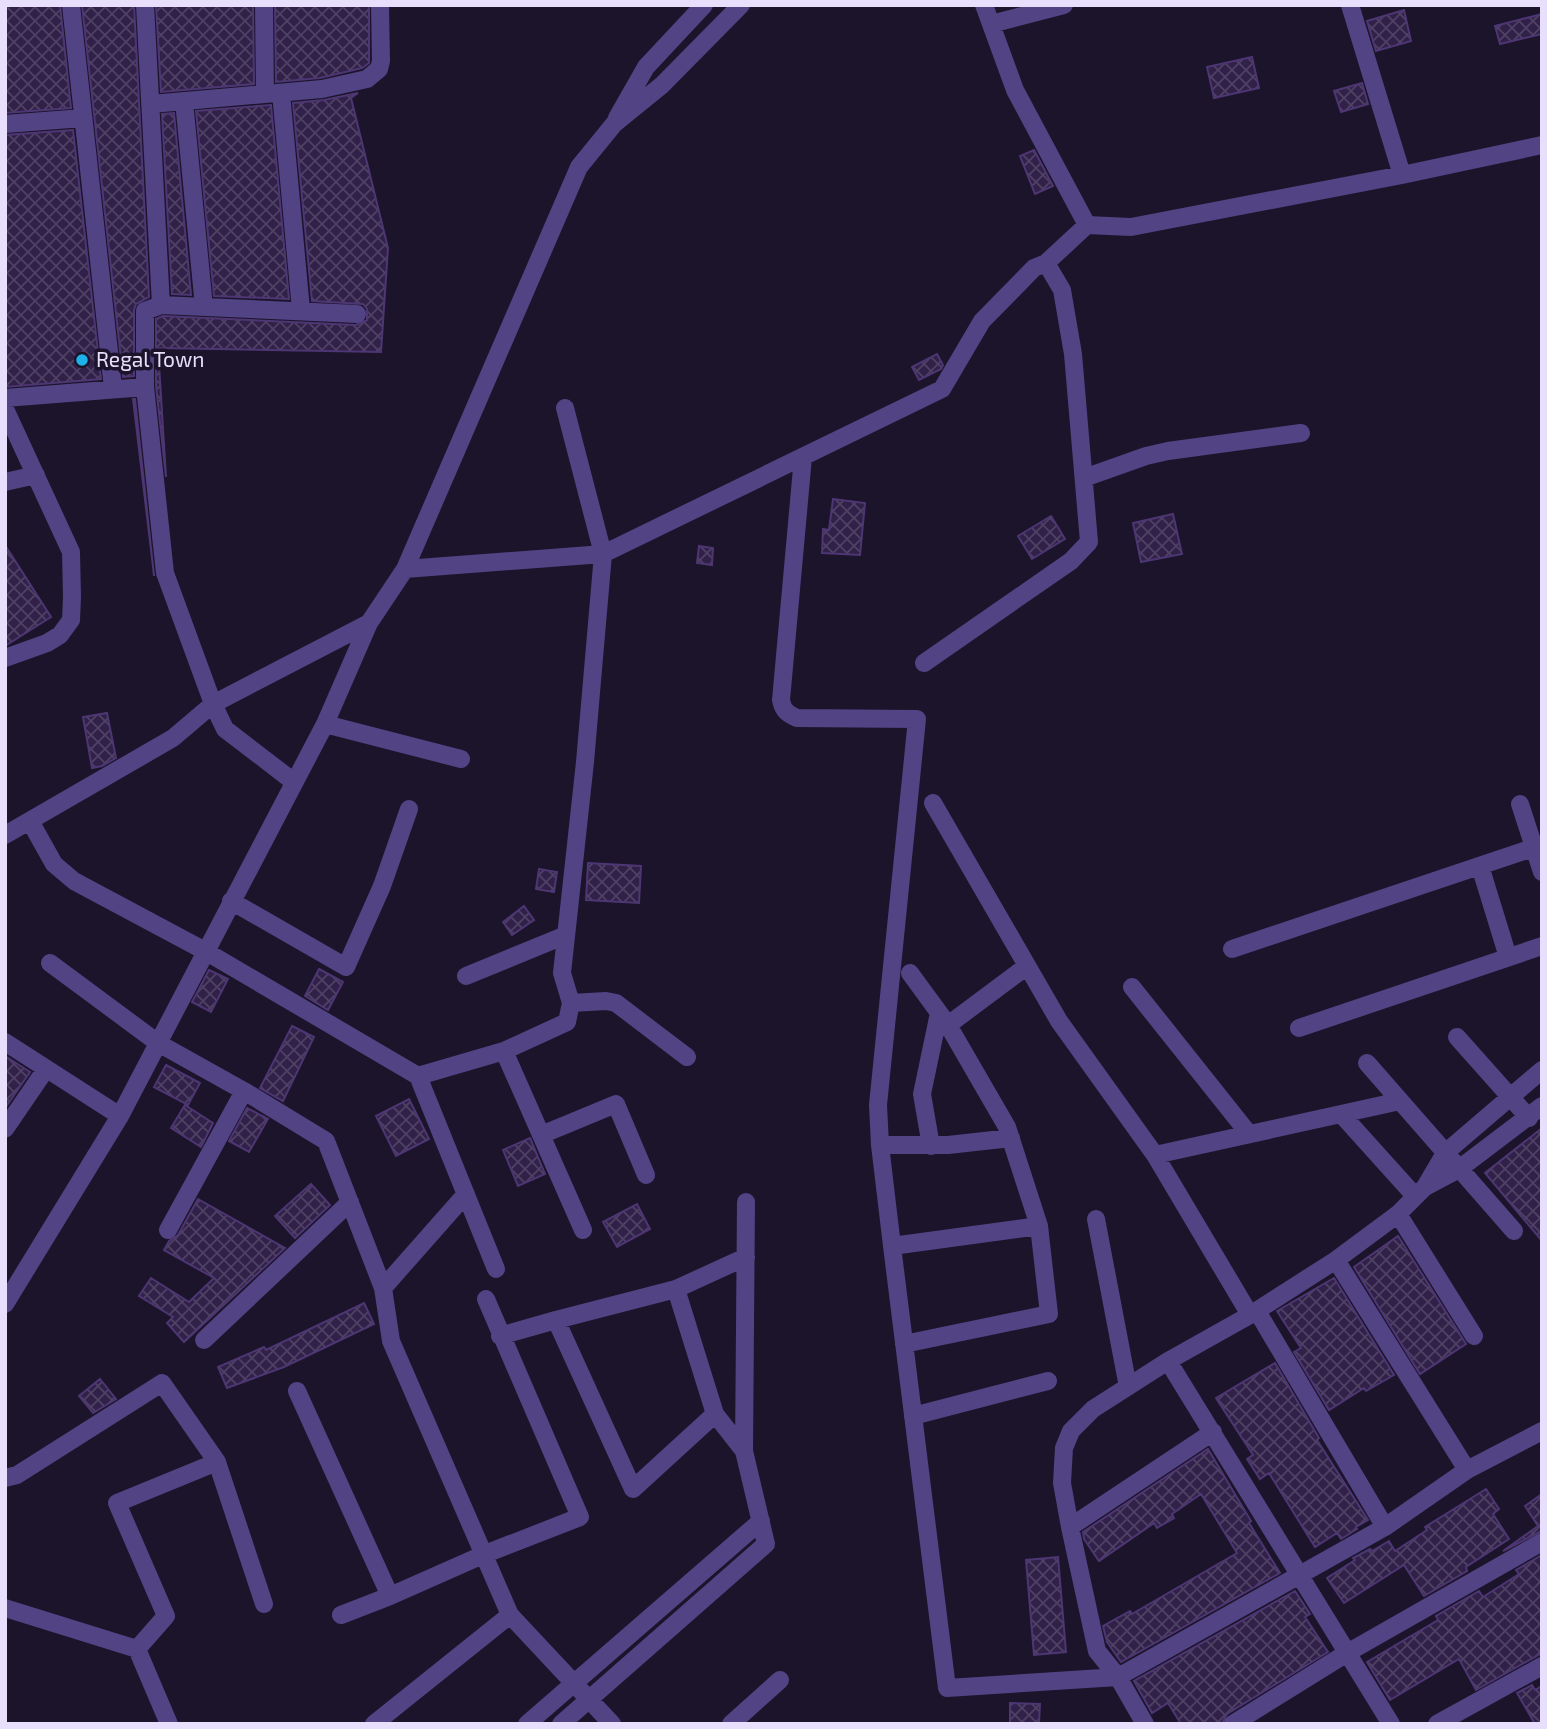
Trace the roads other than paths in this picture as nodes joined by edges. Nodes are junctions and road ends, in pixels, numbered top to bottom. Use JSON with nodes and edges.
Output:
{"nodes":[{"id":1,"x":71,"y":5,"type":"edge"},
{"id":2,"x":145,"y":5,"type":"edge"},
{"id":3,"x":264,"y":5,"type":"edge"},
{"id":4,"x":380,"y":5,"type":"edge"},
{"id":5,"x":704,"y":5,"type":"edge"},
{"id":6,"x":741,"y":5,"type":"edge"},
{"id":7,"x":984,"y":5,"type":"edge"},
{"id":8,"x":1064,"y":5,"type":"edge"},
{"id":9,"x":1350,"y":5,"type":"edge"},
{"id":10,"x":991,"y":24,"type":"junction"},
{"id":11,"x":273,"y":94,"type":"junction"},
{"id":12,"x":184,"y":101,"type":"junction"},
{"id":13,"x":151,"y":104,"type":"junction"},
{"id":14,"x":83,"y":118,"type":"junction"},
{"id":15,"x":5,"y":124,"type":"edge"},
{"id":16,"x":614,"y":124,"type":"junction"},
{"id":17,"x":1542,"y":145,"type":"edge"},
{"id":18,"x":1402,"y":175,"type":"junction"},
{"id":19,"x":1087,"y":225,"type":"junction"},
{"id":20,"x":1046,"y":263,"type":"junction"},
{"id":21,"x":161,"y":305,"type":"junction"},
{"id":22,"x":204,"y":307,"type":"junction"},
{"id":23,"x":301,"y":310,"type":"junction"},
{"id":24,"x":357,"y":314,"type":"dead end"},
{"id":25,"x":145,"y":387,"type":"junction"},
{"id":26,"x":113,"y":388,"type":"junction"},
{"id":27,"x":5,"y":398,"type":"edge"},
{"id":28,"x":565,"y":408,"type":"dead end"},
{"id":29,"x":5,"y":409,"type":"edge"},
{"id":30,"x":1301,"y":433,"type":"dead end"},
{"id":31,"x":803,"y":457,"type":"junction"},
{"id":32,"x":36,"y":475,"type":"junction"},
{"id":33,"x":1084,"y":478,"type":"junction"},
{"id":34,"x":5,"y":482,"type":"edge"},
{"id":35,"x":603,"y":554,"type":"junction"},
{"id":36,"x":405,"y":569,"type":"junction"},
{"id":37,"x":369,"y":623,"type":"junction"},
{"id":38,"x":5,"y":659,"type":"edge"},
{"id":39,"x":924,"y":663,"type":"dead end"},
{"id":40,"x":213,"y":704,"type":"junction"},
{"id":41,"x":325,"y":724,"type":"junction"},
{"id":42,"x":461,"y":759,"type":"dead end"},
{"id":43,"x":294,"y":782,"type":"junction"},
{"id":44,"x":933,"y":803,"type":"dead end"},
{"id":45,"x":1520,"y":804,"type":"dead end"},
{"id":46,"x":409,"y":809,"type":"dead end"},
{"id":47,"x":30,"y":821,"type":"junction"},
{"id":48,"x":5,"y":835,"type":"edge"},
{"id":49,"x":1538,"y":846,"type":"edge"},
{"id":50,"x":1480,"y":866,"type":"junction"},
{"id":51,"x":1542,"y":872,"type":"edge"},
{"id":52,"x":231,"y":901,"type":"junction"},
{"id":53,"x":566,"y":935,"type":"junction"},
{"id":54,"x":1542,"y":946,"type":"edge"},
{"id":55,"x":1232,"y":948,"type":"dead end"},
{"id":56,"x":205,"y":951,"type":"junction"},
{"id":57,"x":1508,"y":957,"type":"junction"},
{"id":58,"x":50,"y":963,"type":"dead end"},
{"id":59,"x":1027,"y":966,"type":"junction"},
{"id":60,"x":911,"y":973,"type":"dead end"},
{"id":61,"x":466,"y":976,"type":"dead end"},
{"id":62,"x":1132,"y":987,"type":"dead end"},
{"id":63,"x":571,"y":1003,"type":"junction"},
{"id":64,"x":943,"y":1019,"type":"junction"},
{"id":65,"x":1299,"y":1028,"type":"dead end"},
{"id":66,"x":1457,"y":1037,"type":"dead end"},
{"id":67,"x":5,"y":1042,"type":"edge"},
{"id":68,"x":158,"y":1043,"type":"junction"},
{"id":69,"x":504,"y":1051,"type":"junction"},
{"id":70,"x":687,"y":1056,"type":"dead end"},
{"id":71,"x":1367,"y":1063,"type":"dead end"},
{"id":72,"x":46,"y":1069,"type":"junction"},
{"id":73,"x":1542,"y":1070,"type":"edge"},
{"id":74,"x":418,"y":1076,"type":"junction"},
{"id":75,"x":244,"y":1091,"type":"junction"},
{"id":76,"x":1510,"y":1097,"type":"junction"},
{"id":77,"x":1400,"y":1101,"type":"junction"},
{"id":78,"x":1535,"y":1112,"type":"edge"},
{"id":79,"x":1342,"y":1115,"type":"junction"},
{"id":80,"x":120,"y":1116,"type":"junction"},
{"id":81,"x":5,"y":1129,"type":"edge"},
{"id":82,"x":1248,"y":1134,"type":"junction"},
{"id":83,"x":541,"y":1135,"type":"junction"},
{"id":84,"x":1011,"y":1138,"type":"junction"},
{"id":85,"x":880,"y":1145,"type":"junction"},
{"id":86,"x":931,"y":1146,"type":"junction"},
{"id":87,"x":1445,"y":1153,"type":"junction"},
{"id":88,"x":1155,"y":1154,"type":"junction"},
{"id":89,"x":1459,"y":1169,"type":"junction"},
{"id":90,"x":646,"y":1175,"type":"dead end"},
{"id":91,"x":1420,"y":1192,"type":"junction"},
{"id":92,"x":466,"y":1194,"type":"junction"},
{"id":93,"x":350,"y":1202,"type":"junction"},
{"id":94,"x":746,"y":1202,"type":"dead end"},
{"id":95,"x":1398,"y":1214,"type":"junction"},
{"id":96,"x":1096,"y":1219,"type":"dead end"},
{"id":97,"x":1039,"y":1226,"type":"junction"},
{"id":98,"x":169,"y":1230,"type":"dead end"},
{"id":99,"x":583,"y":1230,"type":"dead end"},
{"id":100,"x":1514,"y":1231,"type":"dead end"},
{"id":101,"x":892,"y":1246,"type":"junction"},
{"id":102,"x":746,"y":1257,"type":"junction"},
{"id":103,"x":1336,"y":1259,"type":"junction"},
{"id":104,"x":496,"y":1269,"type":"dead end"},
{"id":105,"x":12,"y":1281,"type":"edge"},
{"id":106,"x":383,"y":1288,"type":"junction"},
{"id":107,"x":676,"y":1289,"type":"junction"},
{"id":108,"x":486,"y":1299,"type":"dead end"},
{"id":109,"x":5,"y":1304,"type":"edge"},
{"id":110,"x":1253,"y":1313,"type":"junction"},
{"id":111,"x":556,"y":1320,"type":"junction"},
{"id":112,"x":500,"y":1336,"type":"junction"},
{"id":113,"x":1474,"y":1336,"type":"dead end"},
{"id":114,"x":204,"y":1340,"type":"dead end"},
{"id":115,"x":904,"y":1344,"type":"junction"},
{"id":116,"x":1168,"y":1361,"type":"junction"},
{"id":117,"x":1048,"y":1381,"type":"dead end"},
{"id":118,"x":1128,"y":1387,"type":"junction"},
{"id":119,"x":297,"y":1391,"type":"dead end"},
{"id":120,"x":715,"y":1414,"type":"junction"},
{"id":121,"x":913,"y":1416,"type":"junction"},
{"id":122,"x":1542,"y":1431,"type":"edge"},
{"id":123,"x":1213,"y":1432,"type":"junction"},
{"id":124,"x":744,"y":1451,"type":"junction"},
{"id":125,"x":217,"y":1462,"type":"junction"},
{"id":126,"x":1467,"y":1470,"type":"junction"},
{"id":127,"x":5,"y":1478,"type":"edge"},
{"id":128,"x":761,"y":1521,"type":"junction"},
{"id":129,"x":1070,"y":1527,"type":"junction"},
{"id":130,"x":1385,"y":1527,"type":"junction"},
{"id":131,"x":1542,"y":1542,"type":"edge"},
{"id":132,"x":485,"y":1554,"type":"junction"},
{"id":133,"x":1300,"y":1575,"type":"junction"},
{"id":134,"x":390,"y":1596,"type":"junction"},
{"id":135,"x":264,"y":1604,"type":"dead end"},
{"id":136,"x":5,"y":1608,"type":"edge"},
{"id":137,"x":341,"y":1615,"type":"dead end"},
{"id":138,"x":510,"y":1615,"type":"junction"},
{"id":139,"x":137,"y":1650,"type":"junction"},
{"id":140,"x":1347,"y":1653,"type":"junction"},
{"id":141,"x":1542,"y":1666,"type":"edge"},
{"id":142,"x":1118,"y":1677,"type":"junction"},
{"id":143,"x":780,"y":1680,"type":"dead end"},
{"id":144,"x":576,"y":1683,"type":"junction"},
{"id":145,"x":590,"y":1699,"type":"junction"},
{"id":146,"x":734,"y":1723,"type":"edge"},
{"id":147,"x":169,"y":1724,"type":"edge"},
{"id":148,"x":374,"y":1724,"type":"edge"},
{"id":149,"x":527,"y":1724,"type":"edge"},
{"id":150,"x":561,"y":1724,"type":"edge"},
{"id":151,"x":612,"y":1724,"type":"edge"},
{"id":152,"x":1144,"y":1724,"type":"edge"},
{"id":153,"x":1233,"y":1724,"type":"edge"},
{"id":154,"x":1391,"y":1724,"type":"edge"},
{"id":155,"x":1437,"y":1724,"type":"edge"}],
"edges":[{"from":1,"to":14,"type":"street"},
{"from":2,"to":13,"type":"street"},
{"from":3,"to":11,"type":"street"},
{"from":4,"to":11,"type":"street"},
{"from":5,"to":16,"type":"street"},
{"from":6,"to":16,"type":"street"},
{"from":7,"to":10,"type":"street"},
{"from":8,"to":10,"type":"street"},
{"from":9,"to":18,"type":"street"},
{"from":10,"to":19,"type":"street"},
{"from":11,"to":12,"type":"street"},
{"from":11,"to":23,"type":"street"},
{"from":12,"to":13,"type":"street"},
{"from":12,"to":22,"type":"street"},
{"from":13,"to":21,"type":"street"},
{"from":14,"to":15,"type":"street"},
{"from":14,"to":26,"type":"street"},
{"from":16,"to":36,"type":"street"},
{"from":17,"to":18,"type":"street"},
{"from":18,"to":19,"type":"street"},
{"from":19,"to":20,"type":"street"},
{"from":20,"to":31,"type":"street"},
{"from":20,"to":33,"type":"street"},
{"from":21,"to":22,"type":"street"},
{"from":21,"to":25,"type":"street"},
{"from":22,"to":23,"type":"street"},
{"from":23,"to":24,"type":"street"},
{"from":25,"to":26,"type":"street"},
{"from":25,"to":40,"type":"street"},
{"from":26,"to":27,"type":"street"},
{"from":28,"to":35,"type":"street"},
{"from":29,"to":32,"type":"street"},
{"from":30,"to":33,"type":"street"},
{"from":31,"to":35,"type":"street"},
{"from":31,"to":85,"type":"street"},
{"from":32,"to":34,"type":"street"},
{"from":32,"to":38,"type":"street"},
{"from":33,"to":39,"type":"street"},
{"from":35,"to":36,"type":"street"},
{"from":35,"to":53,"type":"street"},
{"from":36,"to":37,"type":"street"},
{"from":37,"to":40,"type":"street"},
{"from":37,"to":41,"type":"street"},
{"from":40,"to":43,"type":"street"},
{"from":40,"to":47,"type":"street"},
{"from":41,"to":42,"type":"street"},
{"from":41,"to":43,"type":"street"},
{"from":43,"to":52,"type":"street"},
{"from":44,"to":59,"type":"street"},
{"from":45,"to":49,"type":"street"},
{"from":46,"to":52,"type":"street"},
{"from":47,"to":48,"type":"street"},
{"from":47,"to":56,"type":"street"},
{"from":49,"to":50,"type":"street"},
{"from":49,"to":51,"type":"street"},
{"from":50,"to":55,"type":"street"},
{"from":50,"to":57,"type":"street"},
{"from":52,"to":56,"type":"street"},
{"from":53,"to":61,"type":"street"},
{"from":53,"to":63,"type":"street"},
{"from":54,"to":57,"type":"street"},
{"from":56,"to":68,"type":"street"},
{"from":56,"to":74,"type":"street"},
{"from":57,"to":65,"type":"street"},
{"from":58,"to":68,"type":"street"},
{"from":59,"to":64,"type":"street"},
{"from":59,"to":88,"type":"street"},
{"from":60,"to":64,"type":"street"},
{"from":62,"to":82,"type":"street"},
{"from":63,"to":69,"type":"street"},
{"from":63,"to":70,"type":"street"},
{"from":64,"to":84,"type":"street"},
{"from":64,"to":86,"type":"street"},
{"from":66,"to":76,"type":"street"},
{"from":67,"to":72,"type":"street"},
{"from":68,"to":75,"type":"street"},
{"from":68,"to":80,"type":"street"},
{"from":69,"to":74,"type":"street"},
{"from":69,"to":83,"type":"street"},
{"from":71,"to":77,"type":"street"},
{"from":72,"to":80,"type":"street"},
{"from":72,"to":81,"type":"street"},
{"from":73,"to":76,"type":"street"},
{"from":74,"to":92,"type":"street"},
{"from":75,"to":93,"type":"street"},
{"from":75,"to":98,"type":"street"},
{"from":76,"to":78,"type":"street"},
{"from":76,"to":87,"type":"street"},
{"from":77,"to":79,"type":"street"},
{"from":77,"to":87,"type":"street"},
{"from":78,"to":89,"type":"street"},
{"from":79,"to":82,"type":"street"},
{"from":79,"to":91,"type":"street"},
{"from":80,"to":105,"type":"street"},
{"from":82,"to":88,"type":"street"},
{"from":83,"to":90,"type":"street"},
{"from":83,"to":99,"type":"street"},
{"from":84,"to":86,"type":"street"},
{"from":84,"to":97,"type":"street"},
{"from":85,"to":86,"type":"street"},
{"from":85,"to":101,"type":"street"},
{"from":87,"to":89,"type":"street"},
{"from":87,"to":91,"type":"street"},
{"from":88,"to":110,"type":"street"},
{"from":89,"to":91,"type":"street"},
{"from":89,"to":100,"type":"street"},
{"from":91,"to":95,"type":"street"},
{"from":92,"to":104,"type":"street"},
{"from":92,"to":106,"type":"street"},
{"from":93,"to":106,"type":"street"},
{"from":93,"to":114,"type":"street"},
{"from":94,"to":102,"type":"street"},
{"from":95,"to":103,"type":"street"},
{"from":95,"to":113,"type":"street"},
{"from":96,"to":118,"type":"street"},
{"from":97,"to":101,"type":"street"},
{"from":97,"to":115,"type":"street"},
{"from":101,"to":115,"type":"street"},
{"from":102,"to":107,"type":"street"},
{"from":102,"to":124,"type":"street"},
{"from":103,"to":110,"type":"street"},
{"from":103,"to":126,"type":"street"},
{"from":105,"to":109,"type":"street"},
{"from":106,"to":132,"type":"street"},
{"from":107,"to":111,"type":"street"},
{"from":107,"to":120,"type":"street"},
{"from":108,"to":112,"type":"street"},
{"from":110,"to":116,"type":"street"},
{"from":110,"to":130,"type":"street"},
{"from":111,"to":112,"type":"street"},
{"from":111,"to":120,"type":"street"},
{"from":112,"to":132,"type":"street"},
{"from":115,"to":121,"type":"street"},
{"from":116,"to":118,"type":"street"},
{"from":116,"to":123,"type":"street"},
{"from":117,"to":121,"type":"street"},
{"from":118,"to":129,"type":"street"},
{"from":119,"to":134,"type":"street"},
{"from":120,"to":124,"type":"street"},
{"from":121,"to":142,"type":"street"},
{"from":122,"to":126,"type":"street"},
{"from":123,"to":129,"type":"street"},
{"from":123,"to":133,"type":"street"},
{"from":124,"to":128,"type":"street"},
{"from":125,"to":127,"type":"street"},
{"from":125,"to":135,"type":"street"},
{"from":125,"to":139,"type":"street"},
{"from":126,"to":130,"type":"street"},
{"from":128,"to":144,"type":"street"},
{"from":128,"to":145,"type":"street"},
{"from":129,"to":142,"type":"street"},
{"from":130,"to":133,"type":"street"},
{"from":131,"to":140,"type":"street"},
{"from":132,"to":134,"type":"street"},
{"from":132,"to":138,"type":"street"},
{"from":133,"to":140,"type":"street"},
{"from":133,"to":142,"type":"street"},
{"from":134,"to":137,"type":"street"},
{"from":136,"to":139,"type":"street"},
{"from":138,"to":144,"type":"street"},
{"from":138,"to":148,"type":"street"},
{"from":139,"to":147,"type":"street"},
{"from":140,"to":153,"type":"street"},
{"from":140,"to":154,"type":"street"},
{"from":141,"to":155,"type":"street"},
{"from":142,"to":152,"type":"street"},
{"from":143,"to":146,"type":"street"},
{"from":144,"to":145,"type":"street"},
{"from":144,"to":149,"type":"street"},
{"from":145,"to":150,"type":"street"},
{"from":145,"to":151,"type":"street"}]}
